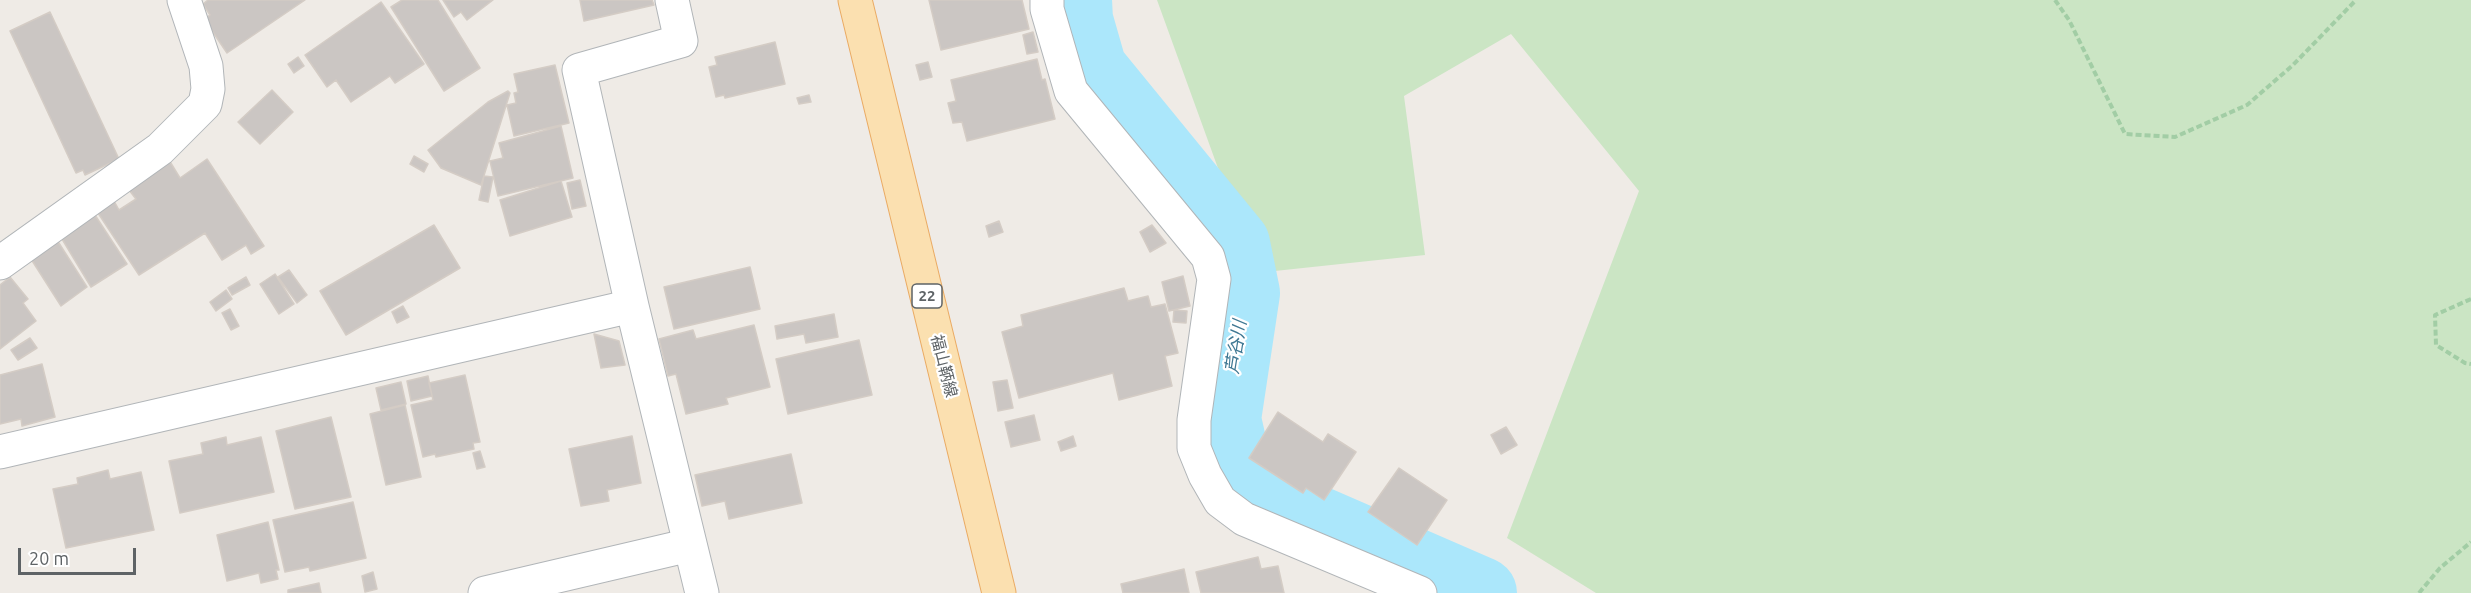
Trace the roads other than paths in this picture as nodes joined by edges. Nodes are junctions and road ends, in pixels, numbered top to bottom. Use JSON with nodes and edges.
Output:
{"nodes":[{"id":1,"x":184,"y":0,"type":"edge"},
{"id":2,"x":672,"y":0,"type":"edge"},
{"id":3,"x":855,"y":0,"type":"edge"},
{"id":4,"x":1047,"y":0,"type":"edge"},
{"id":5,"x":0,"y":263,"type":"edge"},
{"id":6,"x":632,"y":306,"type":"junction"},
{"id":7,"x":0,"y":452,"type":"edge"},
{"id":8,"x":690,"y":545,"type":"junction"},
{"id":9,"x":485,"y":593,"type":"edge"},
{"id":10,"x":702,"y":593,"type":"edge"},
{"id":11,"x":999,"y":593,"type":"edge"},
{"id":12,"x":1420,"y":593,"type":"edge"}],
"edges":[{"from":1,"to":5,"type":"street"},
{"from":2,"to":6,"type":"street"},
{"from":3,"to":11,"type":"main road","name":"福山鞆線","number":"22"},
{"from":4,"to":12,"type":"street"},
{"from":6,"to":7,"type":"street"},
{"from":6,"to":8,"type":"street"},
{"from":8,"to":9,"type":"street"},
{"from":8,"to":10,"type":"street"}]}
